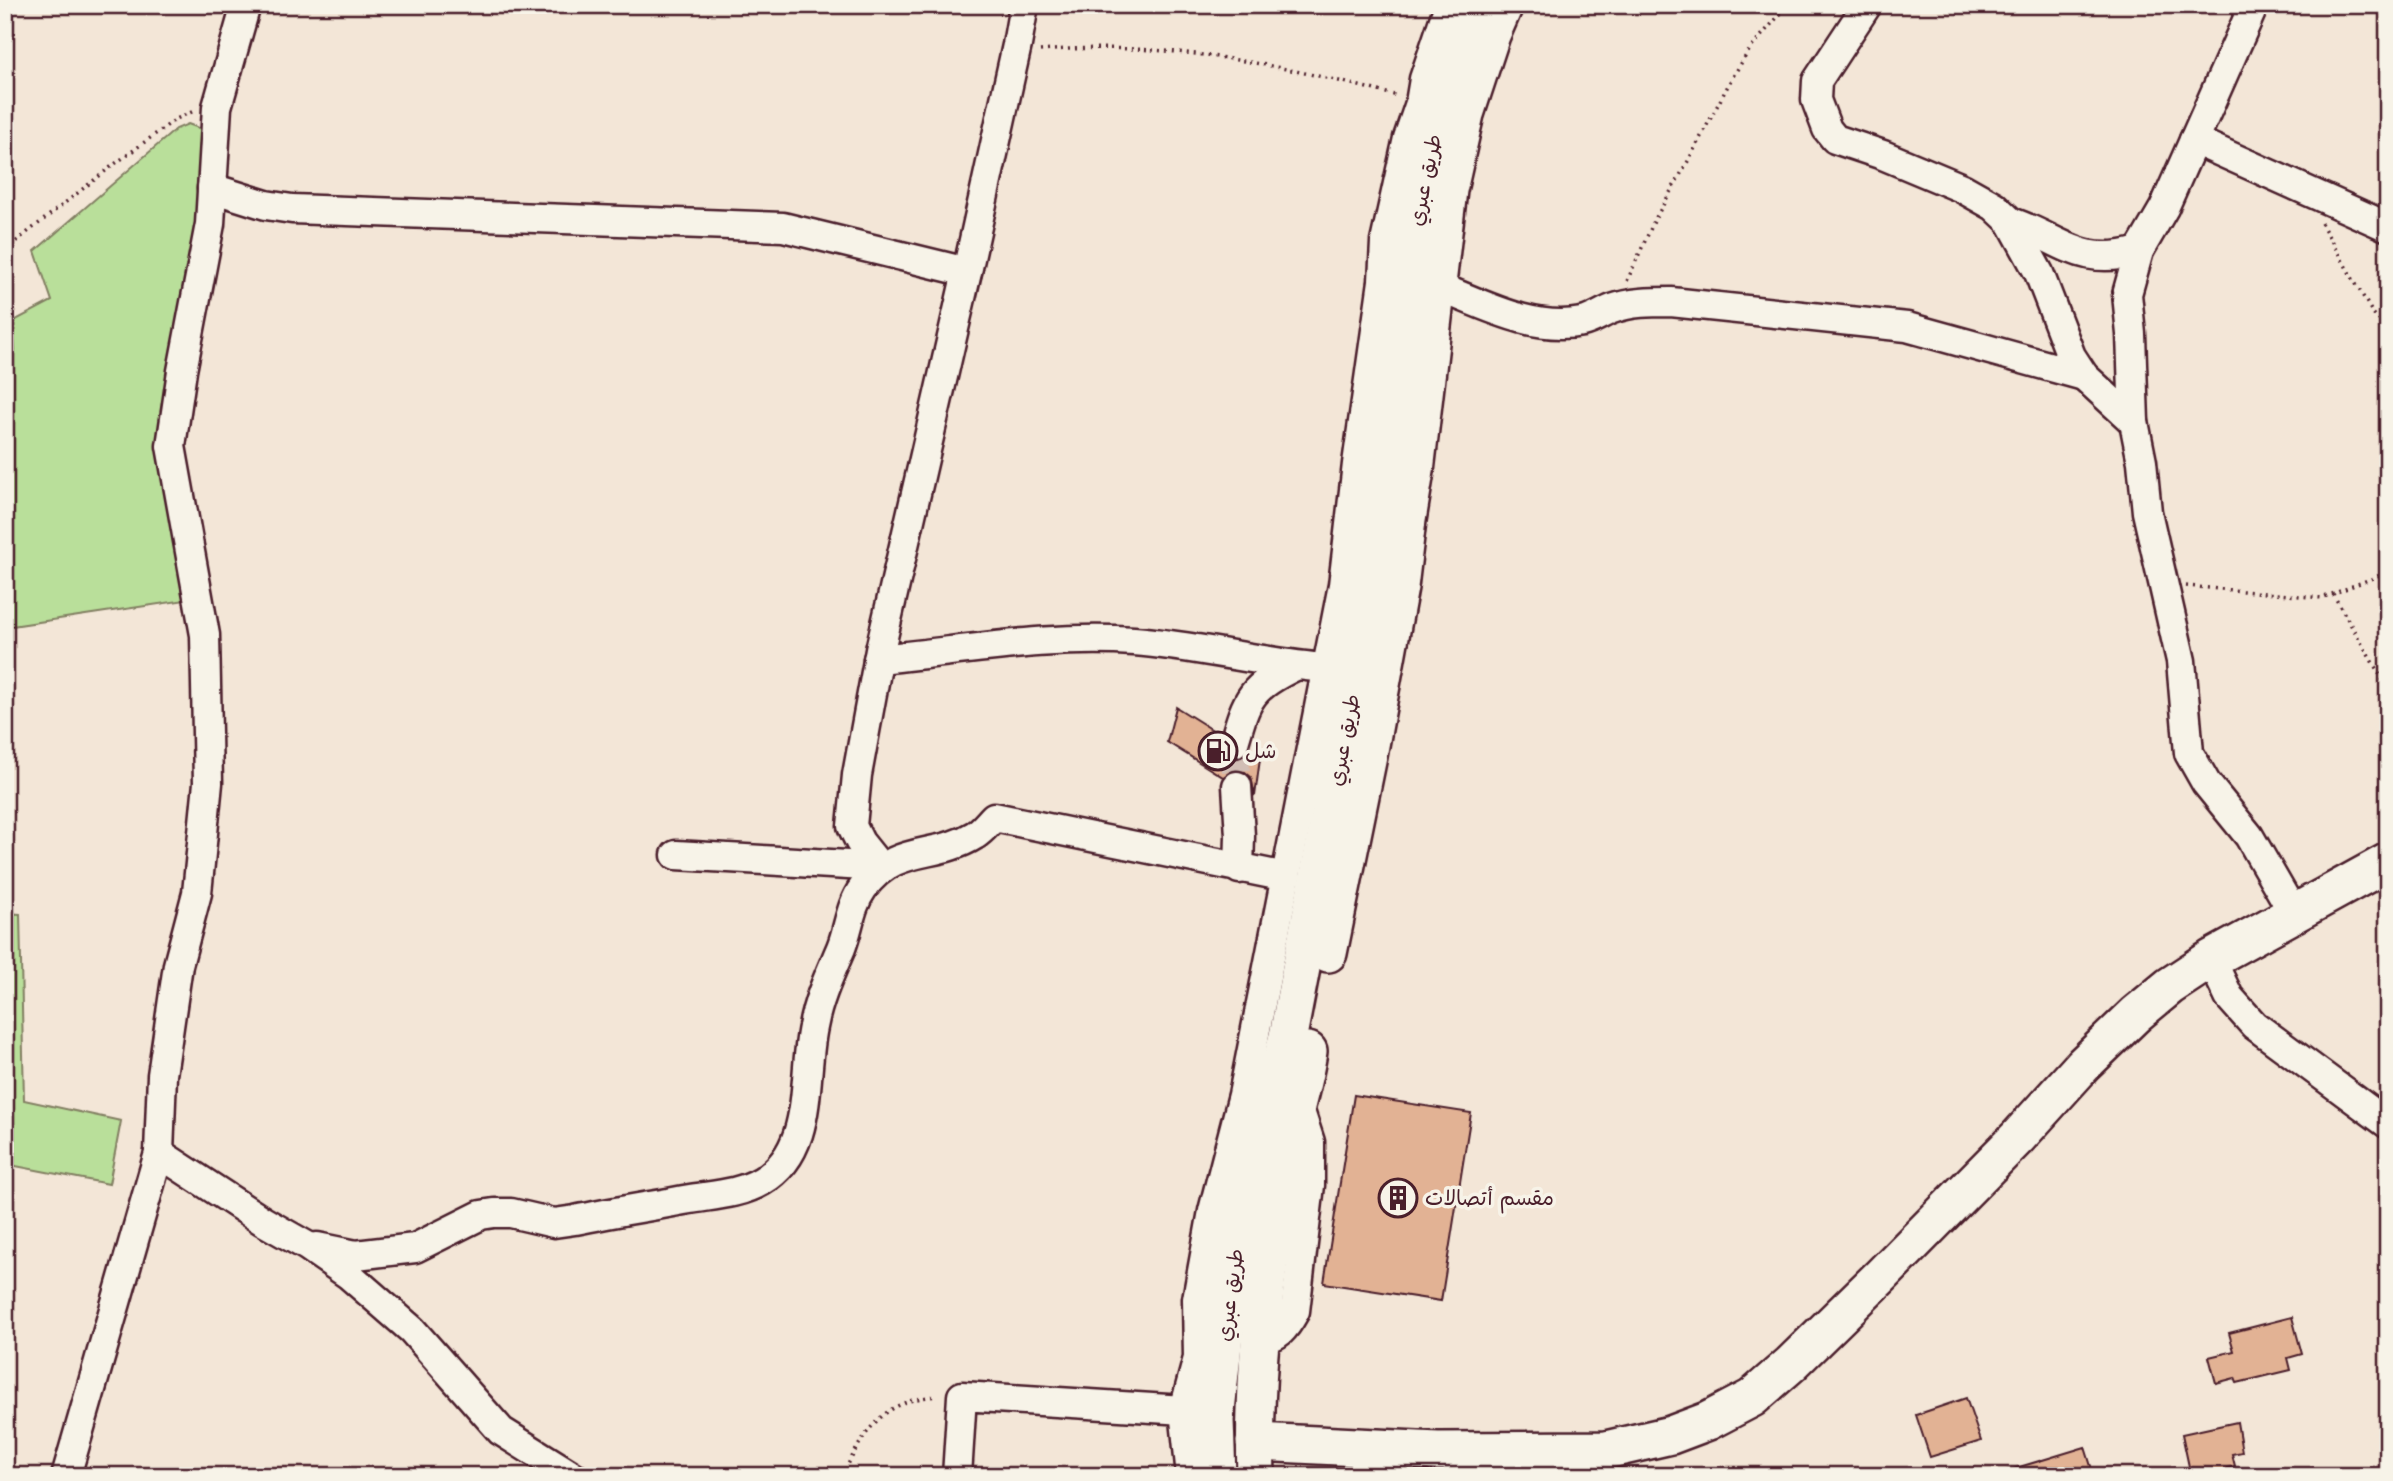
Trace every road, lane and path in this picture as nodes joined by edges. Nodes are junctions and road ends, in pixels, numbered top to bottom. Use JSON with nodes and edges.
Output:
{"nodes":[{"id":1,"x":246,"y":5,"type":"edge"},
{"id":2,"x":1024,"y":5,"type":"edge"},
{"id":3,"x":1449,"y":5,"type":"edge"},
{"id":4,"x":1474,"y":5,"type":"edge"},
{"id":5,"x":1504,"y":5,"type":"edge"},
{"id":6,"x":1788,"y":5,"type":"edge"},
{"id":7,"x":1867,"y":5,"type":"edge"},
{"id":8,"x":2254,"y":5,"type":"edge"},
{"id":9,"x":1015,"y":54,"type":"junction"},
{"id":10,"x":1420,"y":103,"type":"junction"},
{"id":11,"x":217,"y":107,"type":"junction"},
{"id":12,"x":2194,"y":140,"type":"junction"},
{"id":13,"x":212,"y":188,"type":"junction"},
{"id":14,"x":2302,"y":189,"type":"junction"},
{"id":15,"x":2011,"y":222,"type":"junction"},
{"id":16,"x":2388,"y":227,"type":"edge"},
{"id":17,"x":5,"y":250,"type":"edge"},
{"id":18,"x":2139,"y":251,"type":"junction"},
{"id":19,"x":967,"y":272,"type":"junction"},
{"id":20,"x":1436,"y":286,"type":"junction"},
{"id":21,"x":1614,"y":308,"type":"junction"},
{"id":22,"x":2388,"y":330,"type":"edge"},
{"id":23,"x":2084,"y":376,"type":"junction"},
{"id":24,"x":2134,"y":422,"type":"junction"},
{"id":25,"x":1371,"y":464,"type":"junction"},
{"id":26,"x":2388,"y":572,"type":"edge"},
{"id":27,"x":2162,"y":584,"type":"junction"},
{"id":28,"x":2333,"y":594,"type":"junction"},
{"id":29,"x":878,"y":659,"type":"junction"},
{"id":30,"x":1296,"y":666,"type":"junction"},
{"id":31,"x":1325,"y":668,"type":"junction"},
{"id":32,"x":2388,"y":689,"type":"edge"},
{"id":33,"x":1234,"y":743,"type":"tunnel mouth"},
{"id":34,"x":1237,"y":786,"type":"tunnel mouth"},
{"id":35,"x":676,"y":855,"type":"dead end"},
{"id":36,"x":2388,"y":862,"type":"edge"},
{"id":37,"x":881,"y":867,"type":"junction"},
{"id":38,"x":1239,"y":869,"type":"junction"},
{"id":39,"x":1286,"y":877,"type":"junction"},
{"id":40,"x":2294,"y":915,"type":"junction"},
{"id":41,"x":2211,"y":959,"type":"junction"},
{"id":42,"x":2388,"y":1124,"type":"edge"},
{"id":43,"x":159,"y":1153,"type":"junction"},
{"id":44,"x":1237,"y":1242,"type":"junction"},
{"id":45,"x":307,"y":1246,"type":"junction"},
{"id":46,"x":1259,"y":1340,"type":"junction"},
{"id":47,"x":962,"y":1396,"type":"junction"},
{"id":48,"x":1184,"y":1410,"type":"junction"},
{"id":49,"x":1256,"y":1459,"type":"edge"},
{"id":50,"x":66,"y":1476,"type":"edge"},
{"id":51,"x":573,"y":1476,"type":"edge"},
{"id":52,"x":842,"y":1476,"type":"edge"},
{"id":53,"x":957,"y":1476,"type":"edge"},
{"id":54,"x":1191,"y":1476,"type":"edge"},
{"id":55,"x":1217,"y":1476,"type":"edge"}],
"edges":[{"from":1,"to":11,"type":"street"},
{"from":2,"to":9,"type":"street"},
{"from":3,"to":10,"type":"street"},
{"from":4,"to":25,"type":"main road","name":"طريق عبري"},
{"from":5,"to":20,"type":"main road","name":"طريق عبري"},
{"from":6,"to":21,"type":"path"},
{"from":7,"to":15,"type":"street"},
{"from":8,"to":12,"type":"street"},
{"from":9,"to":10,"type":"path"},
{"from":9,"to":19,"type":"street"},
{"from":10,"to":25,"type":"street"},
{"from":11,"to":13,"type":"street"},
{"from":11,"to":17,"type":"path"},
{"from":12,"to":14,"type":"street"},
{"from":12,"to":18,"type":"street"},
{"from":13,"to":19,"type":"street"},
{"from":13,"to":43,"type":"street"},
{"from":14,"to":16,"type":"street"},
{"from":14,"to":22,"type":"path"},
{"from":15,"to":18,"type":"street"},
{"from":15,"to":23,"type":"street"},
{"from":18,"to":24,"type":"street"},
{"from":19,"to":29,"type":"street"},
{"from":20,"to":21,"type":"street"},
{"from":20,"to":46,"type":"main road","name":"طريق عبري"},
{"from":21,"to":23,"type":"street"},
{"from":23,"to":24,"type":"street"},
{"from":24,"to":27,"type":"street"},
{"from":25,"to":31,"type":"street"},
{"from":25,"to":44,"type":"main road","name":"طريق عبري"},
{"from":26,"to":28,"type":"path"},
{"from":27,"to":28,"type":"path"},
{"from":27,"to":40,"type":"street"},
{"from":28,"to":32,"type":"path"},
{"from":29,"to":30,"type":"street"},
{"from":29,"to":37,"type":"street"},
{"from":30,"to":31,"type":"street"},
{"from":30,"to":33,"type":"street"},
{"from":31,"to":39,"type":"street"},
{"from":34,"to":38,"type":"street"},
{"from":35,"to":37,"type":"street"},
{"from":36,"to":40,"type":"main road"},
{"from":37,"to":38,"type":"street"},
{"from":37,"to":45,"type":"street"},
{"from":38,"to":39,"type":"street"},
{"from":39,"to":48,"type":"street"},
{"from":40,"to":41,"type":"main road"},
{"from":41,"to":42,"type":"street"},
{"from":41,"to":49,"type":"main road"},
{"from":43,"to":45,"type":"street"},
{"from":43,"to":50,"type":"street"},
{"from":44,"to":46,"type":"main road"},
{"from":44,"to":55,"type":"main road","name":"طريق عبري"},
{"from":45,"to":51,"type":"street"},
{"from":46,"to":49,"type":"main road","name":"طريق عبري"},
{"from":47,"to":48,"type":"street"},
{"from":47,"to":52,"type":"path"},
{"from":47,"to":53,"type":"street"},
{"from":48,"to":54,"type":"street"}]}
